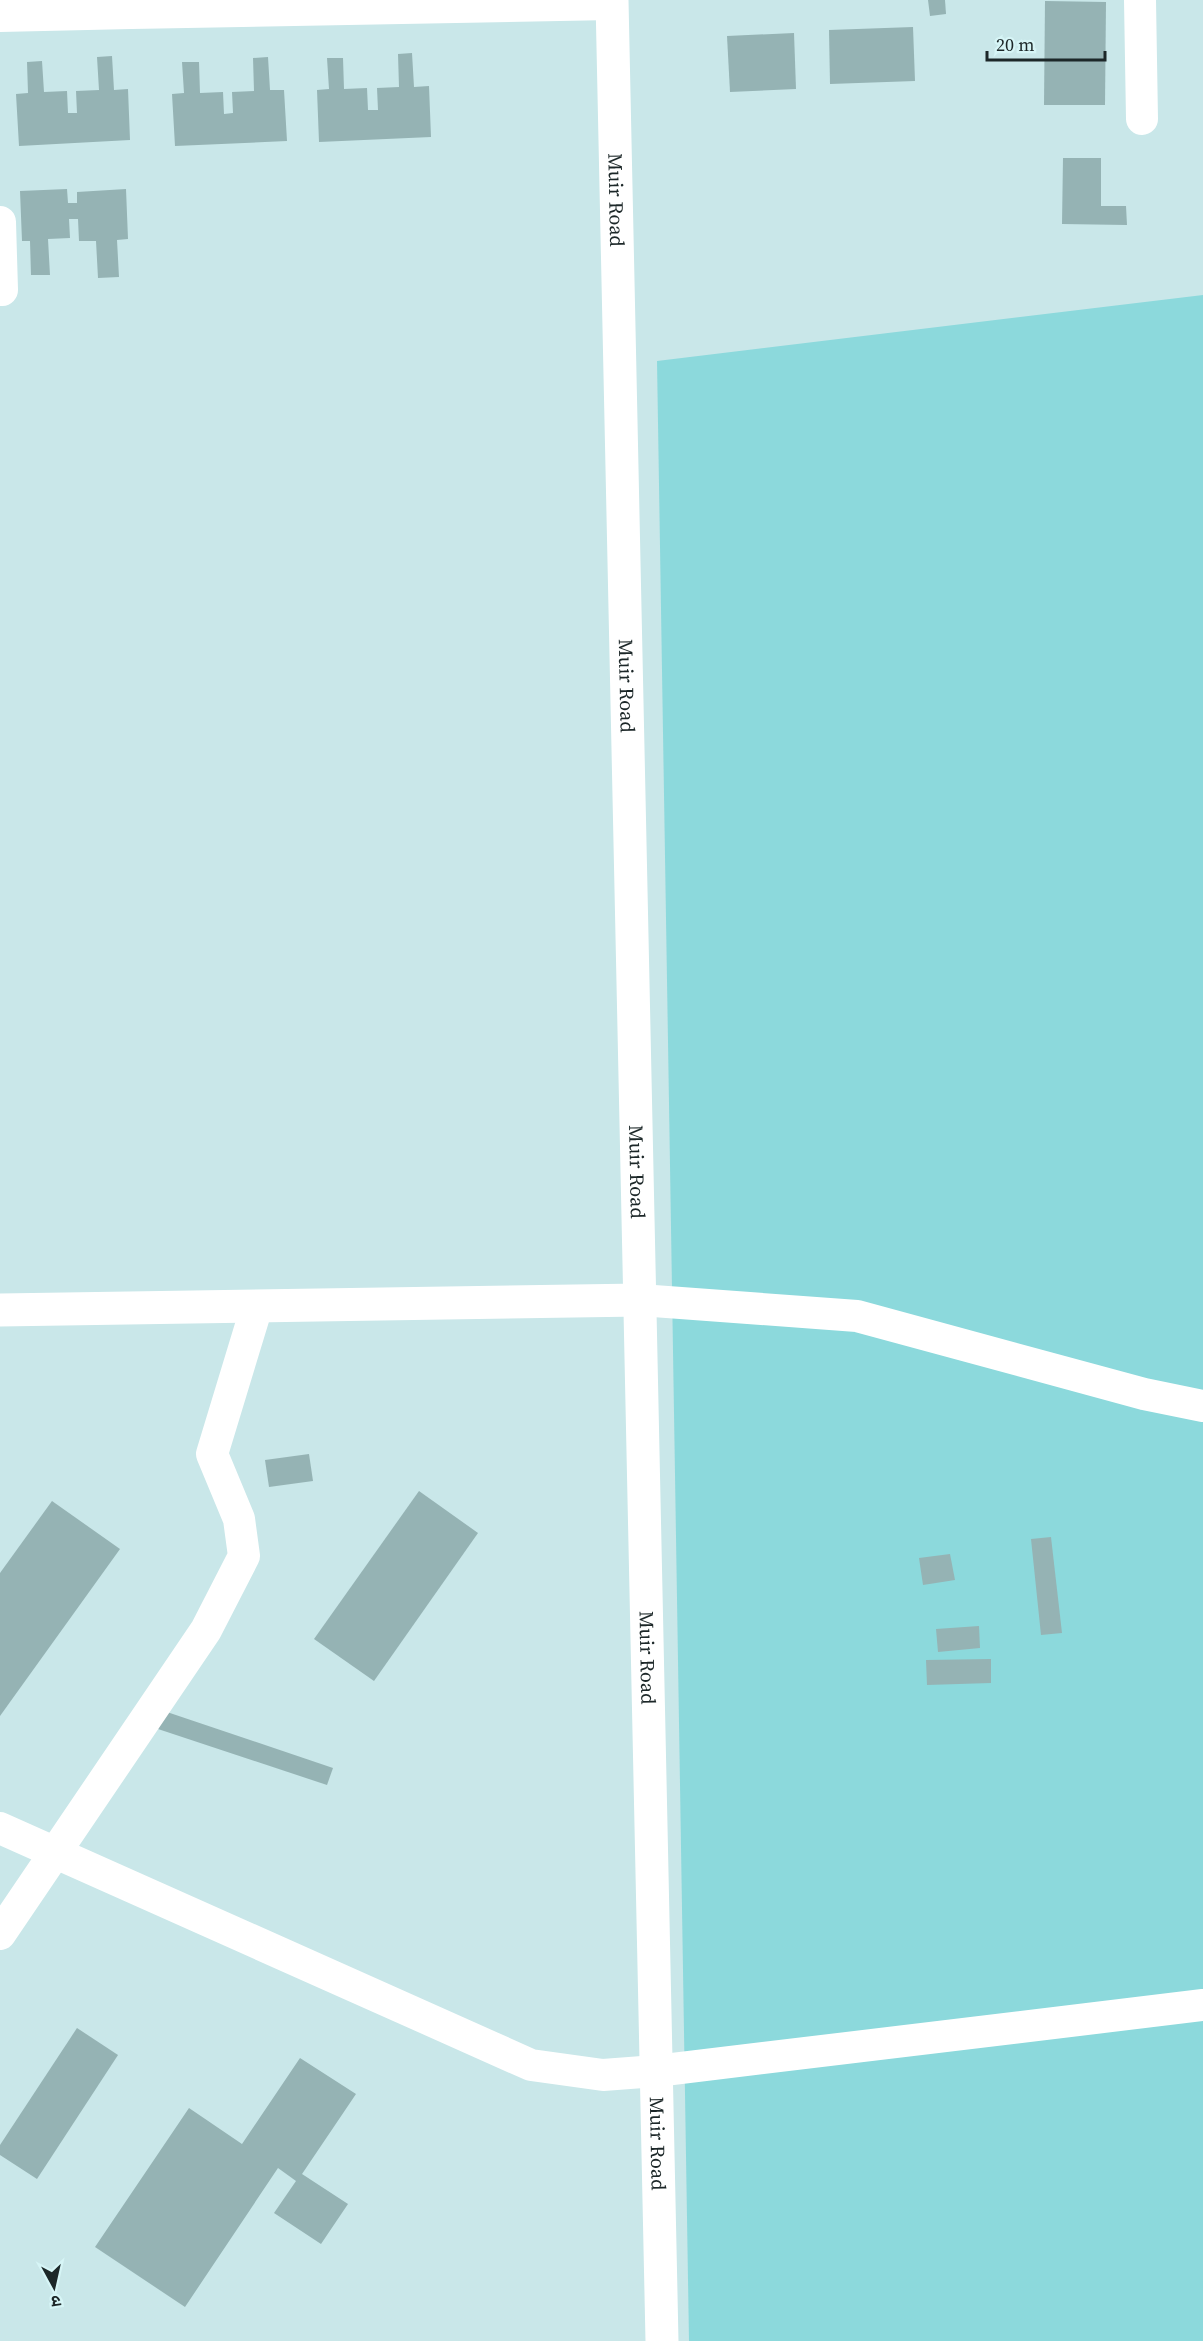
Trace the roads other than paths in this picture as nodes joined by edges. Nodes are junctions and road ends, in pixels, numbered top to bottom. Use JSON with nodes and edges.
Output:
{"nodes":[{"id":1,"x":1140,"y":0,"type":"edge"},
{"id":2,"x":612,"y":2,"type":"edge"},
{"id":3,"x":291,"y":5,"type":"edge"},
{"id":4,"x":131,"y":7,"type":"edge"},
{"id":5,"x":0,"y":16,"type":"edge"},
{"id":6,"x":1142,"y":119,"type":"dead end"},
{"id":7,"x":0,"y":222,"type":"edge"},
{"id":8,"x":2,"y":290,"type":"dead end"},
{"id":9,"x":640,"y":1300,"type":"junction"},
{"id":10,"x":257,"y":1306,"type":"junction"},
{"id":11,"x":0,"y":1310,"type":"edge"},
{"id":12,"x":1203,"y":1406,"type":"edge"},
{"id":13,"x":0,"y":1828,"type":"edge"},
{"id":14,"x":55,"y":1851,"type":"junction"},
{"id":15,"x":0,"y":1934,"type":"edge"},
{"id":16,"x":1203,"y":2005,"type":"edge"},
{"id":17,"x":656,"y":2070,"type":"junction"},
{"id":18,"x":662,"y":2341,"type":"edge"}],
"edges":[{"from":1,"to":6,"type":"street"},
{"from":2,"to":3,"type":"street"},
{"from":2,"to":9,"type":"main road","name":"Muir Road"},
{"from":3,"to":4,"type":"street"},
{"from":4,"to":5,"type":"street"},
{"from":7,"to":8,"type":"street"},
{"from":9,"to":10,"type":"main road"},
{"from":9,"to":12,"type":"street"},
{"from":9,"to":17,"type":"main road","name":"Muir Road"},
{"from":10,"to":11,"type":"main road"},
{"from":10,"to":14,"type":"street"},
{"from":13,"to":14,"type":"street"},
{"from":14,"to":15,"type":"street"},
{"from":14,"to":17,"type":"street"},
{"from":16,"to":17,"type":"street"},
{"from":17,"to":18,"type":"main road","name":"Muir Road"}]}
